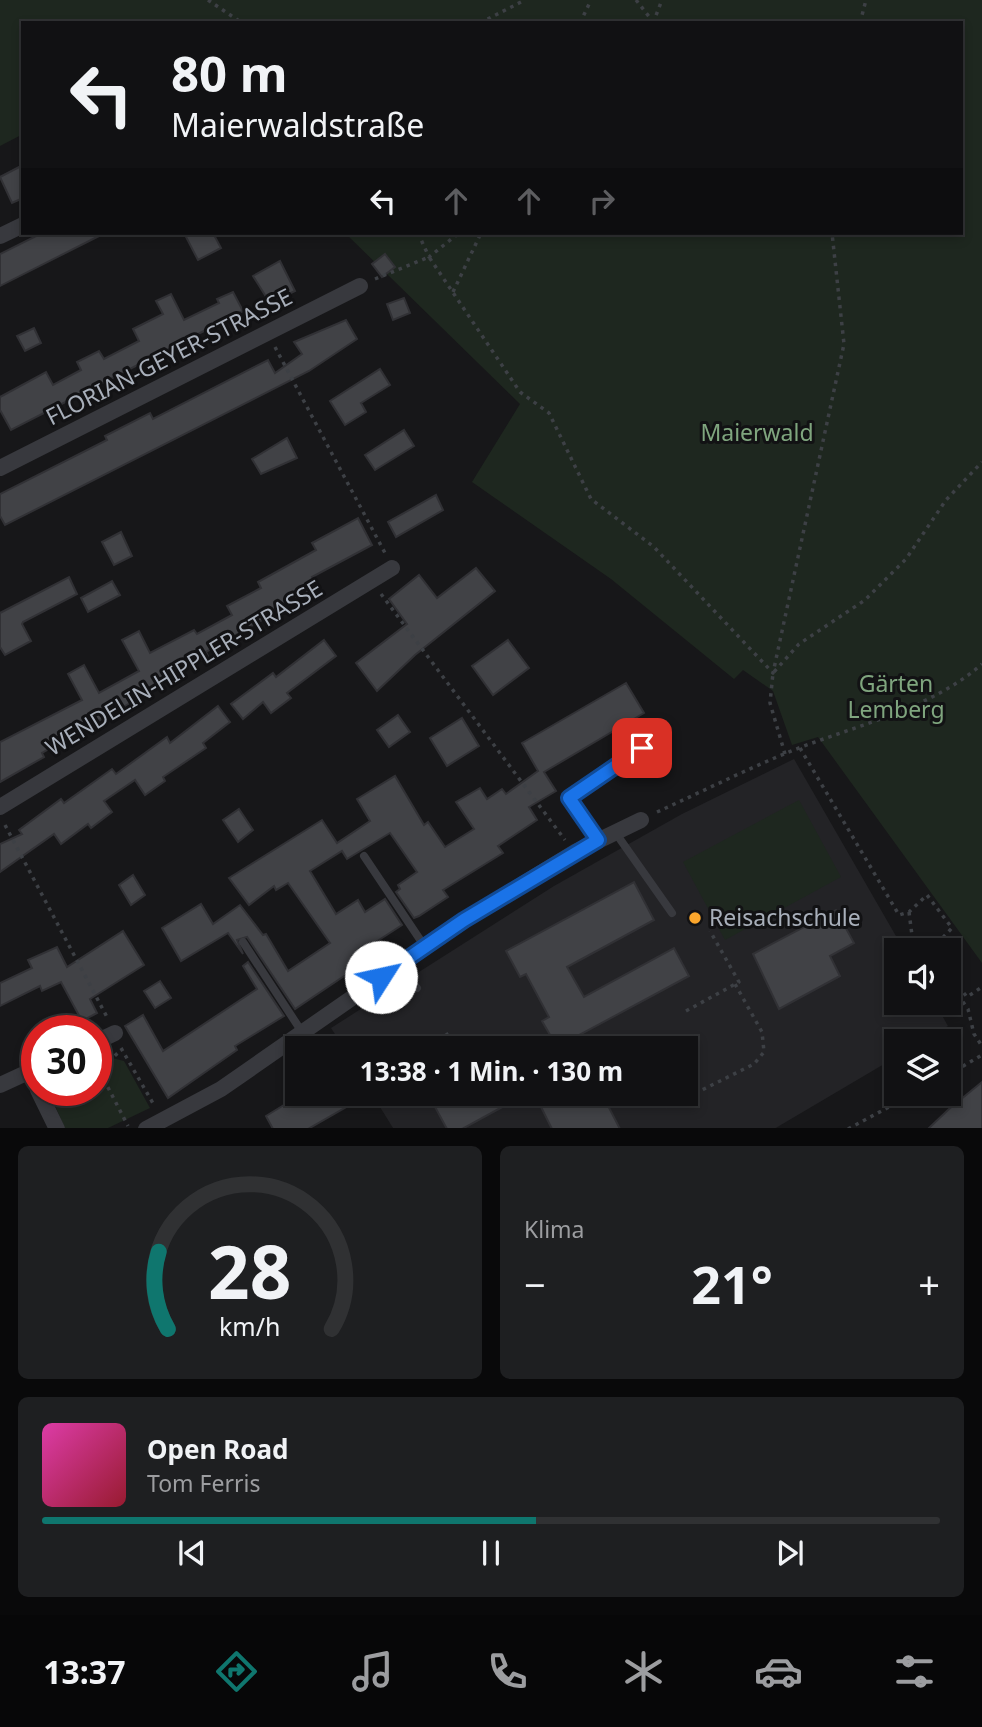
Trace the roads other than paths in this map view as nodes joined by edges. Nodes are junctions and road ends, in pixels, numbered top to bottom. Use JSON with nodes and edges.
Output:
{"nodes":[{"id":1,"x":21,"y":226,"type":"edge"},
{"id":2,"x":0,"y":236,"type":"edge"},
{"id":3,"x":360,"y":286,"type":"road end"},
{"id":4,"x":0,"y":468,"type":"edge"},
{"id":5,"x":392,"y":568,"type":"road end"},
{"id":6,"x":642,"y":748,"type":"dead end"},
{"id":7,"x":0,"y":807,"type":"edge"},
{"id":8,"x":641,"y":820,"type":"road end"},
{"id":9,"x":614,"y":832,"type":"junction"},
{"id":10,"x":598,"y":840,"type":"junction"},
{"id":11,"x":364,"y":856,"type":"dead end"},
{"id":12,"x":672,"y":913,"type":"dead end"},
{"id":13,"x":243,"y":942,"type":"dead end"},
{"id":14,"x":425,"y":947,"type":"junction"},
{"id":15,"x":397,"y":966,"type":"junction"},
{"id":16,"x":417,"y":988,"type":"dead end"},
{"id":17,"x":302,"y":1032,"type":"junction"},
{"id":18,"x":21,"y":1075,"type":"edge"},
{"id":19,"x":0,"y":1085,"type":"edge"},
{"id":20,"x":46,"y":1106,"type":"edge"},
{"id":21,"x":56,"y":1128,"type":"edge"},
{"id":22,"x":148,"y":1128,"type":"edge"}],
"edges":[{"from":1,"to":2,"type":"street"},
{"from":3,"to":4,"type":"street","name":"FLORIAN-GEYER-STRASSE"},
{"from":5,"to":7,"type":"street","name":"WENDELIN-HIPPLER-STRASSE"},
{"from":6,"to":10,"type":"street"},
{"from":8,"to":9,"type":"street"},
{"from":9,"to":10,"type":"street"},
{"from":9,"to":12,"type":"lane"},
{"from":10,"to":14,"type":"street"},
{"from":11,"to":14,"type":"lane"},
{"from":13,"to":17,"type":"lane"},
{"from":14,"to":15,"type":"street"},
{"from":15,"to":16,"type":"lane"},
{"from":15,"to":17,"type":"street"},
{"from":17,"to":22,"type":"street"},
{"from":18,"to":19,"type":"street"},
{"from":20,"to":21,"type":"street"}]}
